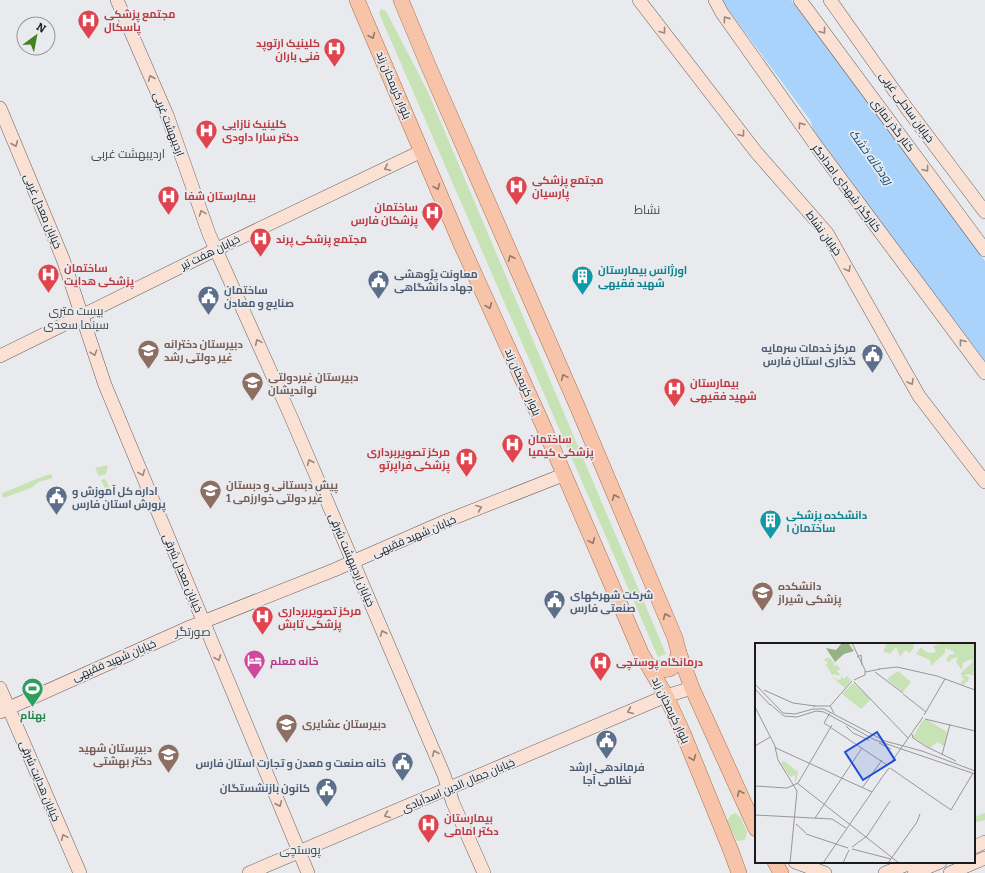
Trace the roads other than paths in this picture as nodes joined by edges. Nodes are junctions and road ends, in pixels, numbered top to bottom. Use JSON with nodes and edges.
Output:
{"nodes":[{"id":1,"x":117,"y":0,"type":"edge"},
{"id":2,"x":357,"y":0,"type":"edge"},
{"id":3,"x":401,"y":0,"type":"edge"},
{"id":4,"x":639,"y":0,"type":"edge"},
{"id":5,"x":715,"y":0,"type":"edge"},
{"id":6,"x":800,"y":0,"type":"edge"},
{"id":7,"x":830,"y":0,"type":"edge"},
{"id":8,"x":0,"y":108,"type":"edge"},
{"id":9,"x":422,"y":151,"type":"junction"},
{"id":10,"x":985,"y":212,"type":"edge"},
{"id":11,"x":217,"y":249,"type":"junction"},
{"id":12,"x":985,"y":250,"type":"edge"},
{"id":13,"x":81,"y":316,"type":"junction"},
{"id":14,"x":0,"y":356,"type":"edge"},
{"id":15,"x":985,"y":373,"type":"edge"},
{"id":16,"x":563,"y":475,"type":"junction"},
{"id":17,"x":985,"y":482,"type":"edge"},
{"id":18,"x":352,"y":562,"type":"junction"},
{"id":19,"x":204,"y":622,"type":"junction"},
{"id":20,"x":679,"y":653,"type":"junction"},
{"id":21,"x":649,"y":666,"type":"junction"},
{"id":22,"x":0,"y":688,"type":"edge"},
{"id":23,"x":692,"y":688,"type":"junction"},
{"id":24,"x":666,"y":696,"type":"junction"},
{"id":25,"x":4,"y":710,"type":"edge"},
{"id":26,"x":449,"y":789,"type":"junction"},
{"id":27,"x":755,"y":827,"type":"edge"},
{"id":28,"x":300,"y":852,"type":"junction"},
{"id":29,"x":985,"y":858,"type":"edge"},
{"id":30,"x":975,"y":862,"type":"edge"},
{"id":31,"x":776,"y":863,"type":"edge"},
{"id":32,"x":798,"y":863,"type":"edge"},
{"id":33,"x":910,"y":863,"type":"edge"},
{"id":34,"x":938,"y":863,"type":"edge"},
{"id":35,"x":973,"y":863,"type":"edge"},
{"id":36,"x":80,"y":873,"type":"edge"},
{"id":37,"x":249,"y":873,"type":"edge"},
{"id":38,"x":308,"y":873,"type":"edge"},
{"id":39,"x":484,"y":873,"type":"edge"},
{"id":40,"x":739,"y":873,"type":"edge"},
{"id":41,"x":781,"y":873,"type":"edge"},
{"id":42,"x":825,"y":873,"type":"edge"},
{"id":43,"x":885,"y":873,"type":"edge"},
{"id":44,"x":914,"y":873,"type":"edge"},
{"id":45,"x":950,"y":873,"type":"edge"}],
"edges":[{"from":11,"to":1,"type":"main road","name":"اردیبهشت غربی","one_way":true},
{"from":2,"to":9,"type":"main road","name":"بلوار کریمخان زند","one_way":true},
{"from":20,"to":3,"type":"main road","one_way":true},
{"from":4,"to":17,"type":"main road","name":"خیابان نشاط","one_way":true},
{"from":15,"to":5,"type":"main road","name":"کنارگذر شهدای امدادگر","one_way":true},
{"from":6,"to":12,"type":"main road","name":"کنار گذر نمازی","one_way":true},
{"from":7,"to":10,"type":"main road","name":"خیابان ساحلی غربی"},
{"from":8,"to":13,"type":"main road","name":"خیابان معدل غربی","one_way":true},
{"from":9,"to":11,"type":"main road","name":"خیابان هفت تیر","one_way":true},
{"from":9,"to":16,"type":"main road","name":"بلوار کریمخان زند","one_way":true},
{"from":11,"to":13,"type":"main road","name":"خیابان هفت تیر"},
{"from":18,"to":11,"type":"main road","name":"خیابان اردیبهشت شرقی","one_way":true},
{"from":13,"to":14,"type":"main road","name":"خیابان هفت تیر"},
{"from":13,"to":19,"type":"main road","name":"خیابان معدل شرقی","one_way":true},
{"from":18,"to":16,"type":"main road","name":"خیابان شهید فقیهی","one_way":true},
{"from":16,"to":21,"type":"main road","name":"بلوار کریمخان زند","one_way":true},
{"from":18,"to":19,"type":"main road","name":"خیابان شهید فقیهی"},
{"from":26,"to":18,"type":"main road","name":"خیابان اردیبهشت شرقی","one_way":true},
{"from":19,"to":25,"type":"main road","name":"خیابان شهید فقیهی"},
{"from":19,"to":28,"type":"main road","name":"خیابان معدل شرقی","one_way":true},
{"from":20,"to":21,"type":"main road"},
{"from":20,"to":23,"type":"main road"},
{"from":21,"to":24,"type":"main road","name":"بلوار کریمخان زند"},
{"from":22,"to":25,"type":"main road","name":"خیابان هدایت شرقی"},
{"from":23,"to":24,"type":"main road","name":"خیابان جمال الدین اسدآبادی"},
{"from":27,"to":23,"type":"main road","one_way":true},
{"from":24,"to":26,"type":"main road","name":"خیابان جمال الدین اسدآبادی","one_way":true},
{"from":24,"to":40,"type":"main road","name":"بلوار کریمخان زند","one_way":true},
{"from":36,"to":25,"type":"main road","name":"خیابان هدایت شرقی","one_way":true},
{"from":26,"to":28,"type":"main road","name":"خیابان جمال الدین اسدآبادی","one_way":true},
{"from":26,"to":39,"type":"main road","name":"خیابان اردیبهشت شرقی"},
{"from":28,"to":37,"type":"main road","name":"خیابان جمال الدین اسدآبادی"},
{"from":28,"to":38,"type":"main road","name":"خیابان معدل شرقی"},
{"from":29,"to":30,"type":"main road"},
{"from":31,"to":41,"type":"main road"},
{"from":32,"to":42,"type":"main road"},
{"from":33,"to":43,"type":"main road"},
{"from":34,"to":44,"type":"main road"},
{"from":35,"to":45,"type":"main road"}]}
